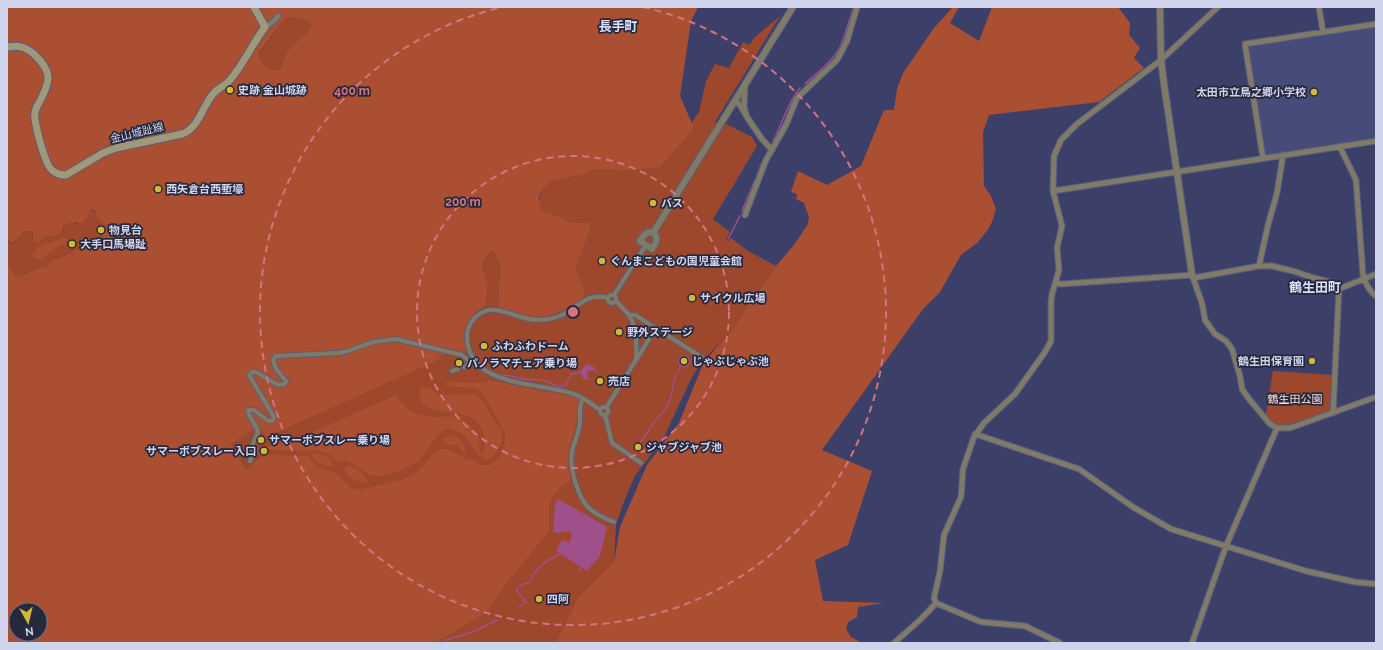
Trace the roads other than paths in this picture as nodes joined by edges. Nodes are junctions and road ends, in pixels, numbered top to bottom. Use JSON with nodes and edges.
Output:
{"nodes":[{"id":1,"x":254,"y":7,"type":"edge"},
{"id":2,"x":793,"y":7,"type":"edge"},
{"id":3,"x":857,"y":7,"type":"edge"},
{"id":4,"x":1160,"y":7,"type":"edge"},
{"id":5,"x":1218,"y":7,"type":"edge"},
{"id":6,"x":1319,"y":7,"type":"edge"},
{"id":7,"x":278,"y":16,"type":"dead end"},
{"id":8,"x":1376,"y":24,"type":"edge"},
{"id":9,"x":265,"y":27,"type":"junction"},
{"id":10,"x":1323,"y":32,"type":"junction"},
{"id":11,"x":7,"y":47,"type":"edge"},
{"id":12,"x":1161,"y":60,"type":"junction"},
{"id":13,"x":745,"y":86,"type":"junction"},
{"id":14,"x":735,"y":101,"type":"junction"},
{"id":15,"x":747,"y":116,"type":"junction"},
{"id":16,"x":1376,"y":141,"type":"edge"},
{"id":17,"x":1340,"y":146,"type":"junction"},
{"id":18,"x":772,"y":150,"type":"junction"},
{"id":19,"x":1283,"y":155,"type":"junction"},
{"id":20,"x":1263,"y":158,"type":"junction"},
{"id":21,"x":1176,"y":172,"type":"junction"},
{"id":22,"x":1053,"y":191,"type":"junction"},
{"id":23,"x":745,"y":215,"type":"dead end"},
{"id":24,"x":653,"y":233,"type":"dead end"},
{"id":25,"x":644,"y":248,"type":"dead end"},
{"id":26,"x":1259,"y":266,"type":"junction"},
{"id":27,"x":1376,"y":274,"type":"edge"},
{"id":28,"x":1193,"y":277,"type":"junction"},
{"id":29,"x":1364,"y":279,"type":"junction"},
{"id":30,"x":1056,"y":283,"type":"junction"},
{"id":31,"x":1339,"y":290,"type":"junction"},
{"id":32,"x":614,"y":296,"type":"junction"},
{"id":33,"x":1376,"y":296,"type":"edge"},
{"id":34,"x":608,"y":298,"type":"junction"},
{"id":35,"x":616,"y":301,"type":"junction"},
{"id":36,"x":629,"y":315,"type":"junction"},
{"id":37,"x":656,"y":328,"type":"junction"},
{"id":38,"x":703,"y":358,"type":"dead end"},
{"id":39,"x":636,"y":359,"type":"junction"},
{"id":40,"x":475,"y":361,"type":"junction"},
{"id":41,"x":471,"y":363,"type":"junction"},
{"id":42,"x":464,"y":367,"type":"dead end"},
{"id":43,"x":458,"y":369,"type":"dead end"},
{"id":44,"x":452,"y":371,"type":"dead end"},
{"id":45,"x":583,"y":398,"type":"junction"},
{"id":46,"x":1376,"y":398,"type":"edge"},
{"id":47,"x":606,"y":408,"type":"junction"},
{"id":48,"x":600,"y":410,"type":"junction"},
{"id":49,"x":1333,"y":413,"type":"junction"},
{"id":50,"x":605,"y":415,"type":"junction"},
{"id":51,"x":1277,"y":428,"type":"junction"},
{"id":52,"x":975,"y":434,"type":"junction"},
{"id":53,"x":250,"y":461,"type":"dead end"},
{"id":54,"x":641,"y":463,"type":"dead end"},
{"id":55,"x":614,"y":522,"type":"dead end"},
{"id":56,"x":1226,"y":546,"type":"junction"},
{"id":57,"x":1376,"y":584,"type":"edge"},
{"id":58,"x":936,"y":603,"type":"junction"},
{"id":59,"x":894,"y":643,"type":"edge"},
{"id":60,"x":1060,"y":643,"type":"edge"},
{"id":61,"x":1192,"y":643,"type":"edge"}],
"edges":[{"from":1,"to":9,"type":"main road"},
{"from":2,"to":13,"type":"street"},
{"from":3,"to":18,"type":"street"},
{"from":4,"to":12,"type":"street"},
{"from":5,"to":12,"type":"street"},
{"from":6,"to":10,"type":"street"},
{"from":7,"to":9,"type":"street"},
{"from":8,"to":10,"type":"street"},
{"from":9,"to":11,"type":"main road","name":"金山城趾線"},
{"from":10,"to":20,"type":"street"},
{"from":12,"to":21,"type":"street"},
{"from":12,"to":22,"type":"street"},
{"from":13,"to":14,"type":"street"},
{"from":13,"to":15,"type":"street"},
{"from":14,"to":15,"type":"street"},
{"from":14,"to":24,"type":"street"},
{"from":15,"to":18,"type":"street"},
{"from":16,"to":17,"type":"street"},
{"from":17,"to":19,"type":"street"},
{"from":17,"to":29,"type":"street"},
{"from":18,"to":23,"type":"street"},
{"from":19,"to":20,"type":"street"},
{"from":19,"to":26,"type":"street"},
{"from":20,"to":21,"type":"street"},
{"from":21,"to":22,"type":"street"},
{"from":21,"to":28,"type":"street"},
{"from":22,"to":30,"type":"street"},
{"from":25,"to":32,"type":"street"},
{"from":26,"to":28,"type":"street"},
{"from":26,"to":31,"type":"street"},
{"from":27,"to":29,"type":"street"},
{"from":28,"to":30,"type":"street"},
{"from":28,"to":51,"type":"street"},
{"from":29,"to":31,"type":"street"},
{"from":29,"to":33,"type":"street"},
{"from":30,"to":52,"type":"street"},
{"from":31,"to":49,"type":"street"},
{"from":32,"to":34,"type":"street"},
{"from":32,"to":35,"type":"street"},
{"from":34,"to":35,"type":"street"},
{"from":34,"to":40,"type":"street"},
{"from":35,"to":36,"type":"street"},
{"from":36,"to":37,"type":"street"},
{"from":36,"to":39,"type":"street"},
{"from":37,"to":38,"type":"street"},
{"from":37,"to":39,"type":"street"},
{"from":39,"to":47,"type":"street"},
{"from":40,"to":41,"type":"street"},
{"from":40,"to":45,"type":"street"},
{"from":41,"to":42,"type":"street"},
{"from":41,"to":53,"type":"street"},
{"from":43,"to":44,"type":"street"},
{"from":45,"to":48,"type":"street"},
{"from":45,"to":55,"type":"street"},
{"from":46,"to":49,"type":"street"},
{"from":47,"to":48,"type":"street"},
{"from":47,"to":50,"type":"street"},
{"from":48,"to":50,"type":"street"},
{"from":49,"to":51,"type":"street"},
{"from":50,"to":54,"type":"street"},
{"from":51,"to":56,"type":"street"},
{"from":52,"to":56,"type":"street"},
{"from":52,"to":58,"type":"street"},
{"from":56,"to":57,"type":"street"},
{"from":56,"to":61,"type":"street"},
{"from":58,"to":59,"type":"street"},
{"from":58,"to":60,"type":"street"}]}
